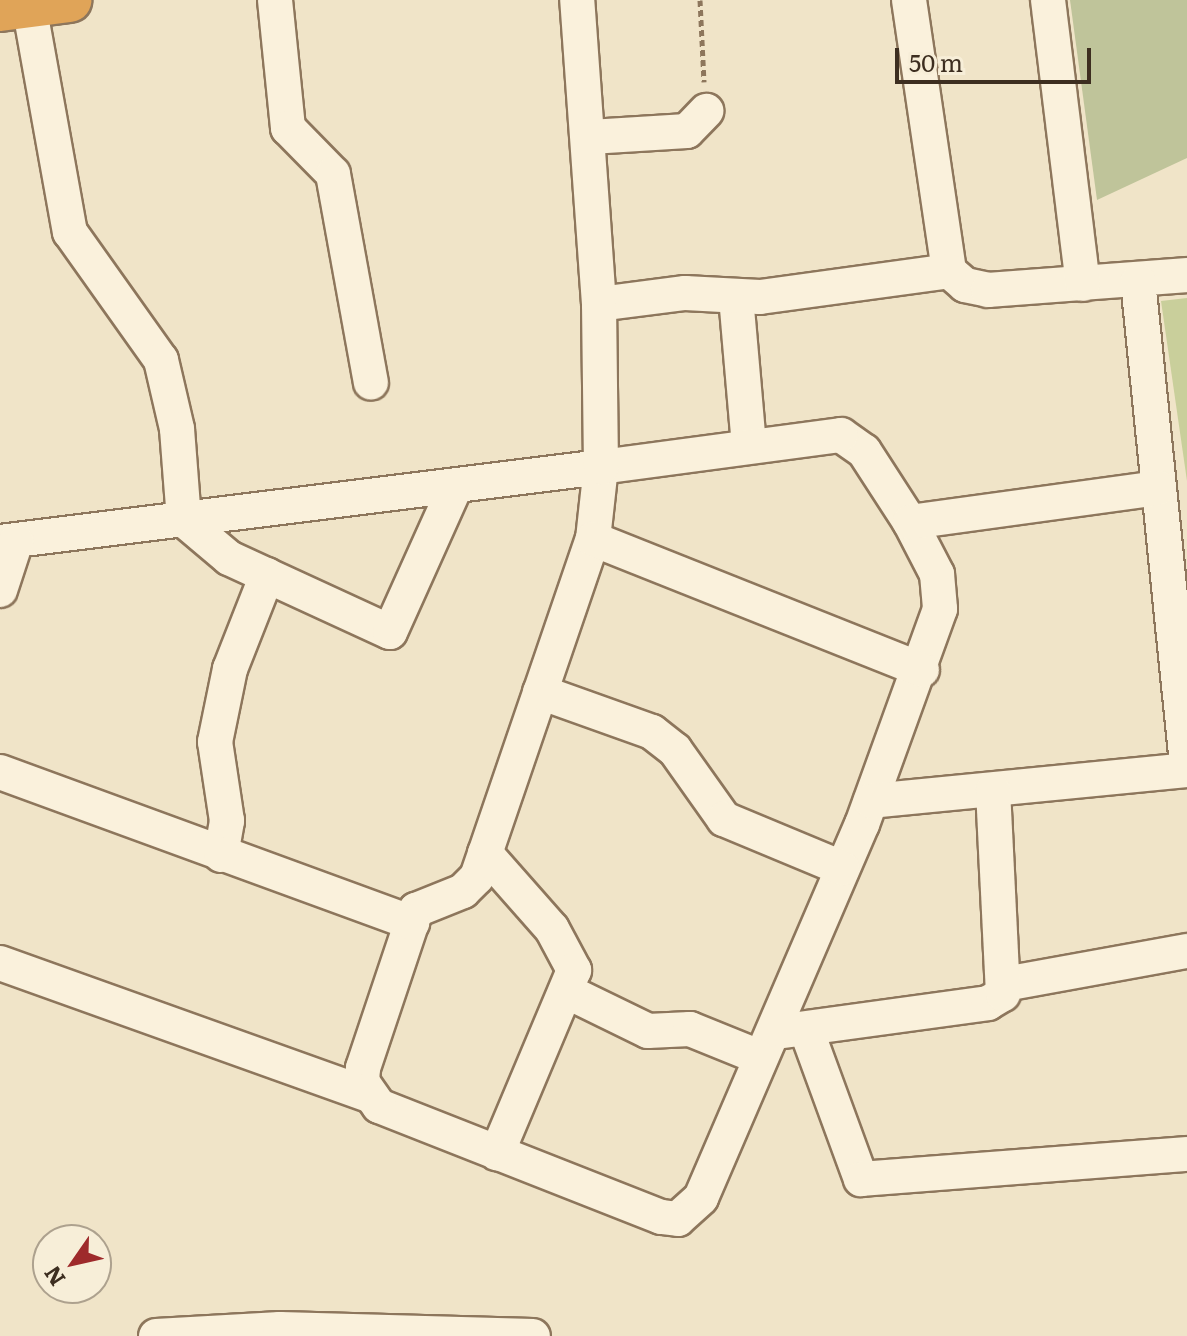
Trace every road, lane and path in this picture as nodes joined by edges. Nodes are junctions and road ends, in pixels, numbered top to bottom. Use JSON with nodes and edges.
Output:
{"nodes":[{"id":1,"x":275,"y":0,"type":"edge"},
{"id":2,"x":577,"y":0,"type":"edge"},
{"id":3,"x":700,"y":0,"type":"edge"},
{"id":4,"x":909,"y":0,"type":"edge"},
{"id":5,"x":1048,"y":0,"type":"edge"},
{"id":6,"x":33,"y":5,"type":"edge"},
{"id":7,"x":706,"y":111,"type":"joint"},
{"id":8,"x":590,"y":137,"type":"junction"},
{"id":9,"x":949,"y":271,"type":"junction"},
{"id":10,"x":1187,"y":275,"type":"edge"},
{"id":11,"x":1138,"y":281,"type":"junction"},
{"id":12,"x":1083,"y":284,"type":"junction"},
{"id":13,"x":736,"y":297,"type":"junction"},
{"id":14,"x":599,"y":304,"type":"junction"},
{"id":15,"x":371,"y":383,"type":"dead end"},
{"id":16,"x":749,"y":445,"type":"junction"},
{"id":17,"x":601,"y":467,"type":"junction"},
{"id":18,"x":456,"y":485,"type":"junction"},
{"id":19,"x":1159,"y":488,"type":"junction"},
{"id":20,"x":184,"y":520,"type":"junction"},
{"id":21,"x":910,"y":522,"type":"junction"},
{"id":22,"x":593,"y":539,"type":"junction"},
{"id":23,"x":8,"y":542,"type":"edge"},
{"id":24,"x":267,"y":575,"type":"junction"},
{"id":25,"x":0,"y":590,"type":"edge"},
{"id":26,"x":922,"y":670,"type":"junction"},
{"id":27,"x":540,"y":692,"type":"junction"},
{"id":28,"x":1187,"y":763,"type":"edge"},
{"id":29,"x":1187,"y":770,"type":"edge"},
{"id":30,"x":0,"y":772,"type":"edge"},
{"id":31,"x":993,"y":790,"type":"junction"},
{"id":32,"x":871,"y":801,"type":"junction"},
{"id":33,"x":485,"y":853,"type":"junction"},
{"id":34,"x":221,"y":855,"type":"junction"},
{"id":35,"x":842,"y":868,"type":"junction"},
{"id":36,"x":412,"y":923,"type":"junction"},
{"id":37,"x":1187,"y":951,"type":"edge"},
{"id":38,"x":0,"y":963,"type":"edge"},
{"id":39,"x":1005,"y":984,"type":"junction"},
{"id":40,"x":566,"y":991,"type":"junction"},
{"id":41,"x":806,"y":1029,"type":"junction"},
{"id":42,"x":764,"y":1045,"type":"junction"},
{"id":43,"x":368,"y":1095,"type":"junction"},
{"id":44,"x":497,"y":1153,"type":"junction"},
{"id":45,"x":1187,"y":1154,"type":"edge"},
{"id":46,"x":156,"y":1336,"type":"edge"},
{"id":47,"x":533,"y":1336,"type":"edge"}],
"edges":[{"from":1,"to":15,"type":"street"},
{"from":2,"to":8,"type":"street"},
{"from":3,"to":7,"type":"path"},
{"from":4,"to":9,"type":"street"},
{"from":5,"to":12,"type":"street"},
{"from":6,"to":20,"type":"street"},
{"from":7,"to":8,"type":"street"},
{"from":8,"to":14,"type":"street"},
{"from":9,"to":12,"type":"street"},
{"from":9,"to":13,"type":"street"},
{"from":10,"to":11,"type":"street"},
{"from":11,"to":12,"type":"street"},
{"from":11,"to":19,"type":"street"},
{"from":13,"to":14,"type":"street"},
{"from":13,"to":16,"type":"street"},
{"from":14,"to":17,"type":"street"},
{"from":16,"to":17,"type":"street"},
{"from":16,"to":21,"type":"street"},
{"from":17,"to":18,"type":"street"},
{"from":17,"to":22,"type":"street"},
{"from":18,"to":20,"type":"street"},
{"from":18,"to":24,"type":"street"},
{"from":19,"to":21,"type":"street"},
{"from":19,"to":28,"type":"street"},
{"from":20,"to":23,"type":"street"},
{"from":20,"to":24,"type":"street"},
{"from":21,"to":26,"type":"street"},
{"from":22,"to":26,"type":"street"},
{"from":22,"to":27,"type":"street"},
{"from":23,"to":25,"type":"street"},
{"from":24,"to":34,"type":"street"},
{"from":26,"to":32,"type":"street"},
{"from":27,"to":33,"type":"street"},
{"from":27,"to":35,"type":"street"},
{"from":29,"to":31,"type":"street"},
{"from":30,"to":34,"type":"street"},
{"from":31,"to":32,"type":"street"},
{"from":31,"to":39,"type":"street"},
{"from":32,"to":35,"type":"street"},
{"from":33,"to":36,"type":"street"},
{"from":33,"to":40,"type":"street"},
{"from":34,"to":36,"type":"street"},
{"from":35,"to":42,"type":"street"},
{"from":36,"to":43,"type":"street"},
{"from":37,"to":39,"type":"street"},
{"from":38,"to":43,"type":"street"},
{"from":39,"to":41,"type":"street"},
{"from":40,"to":42,"type":"street"},
{"from":40,"to":44,"type":"street"},
{"from":41,"to":42,"type":"street"},
{"from":41,"to":45,"type":"street"},
{"from":42,"to":44,"type":"street"},
{"from":43,"to":44,"type":"street"},
{"from":46,"to":47,"type":"street"}]}
